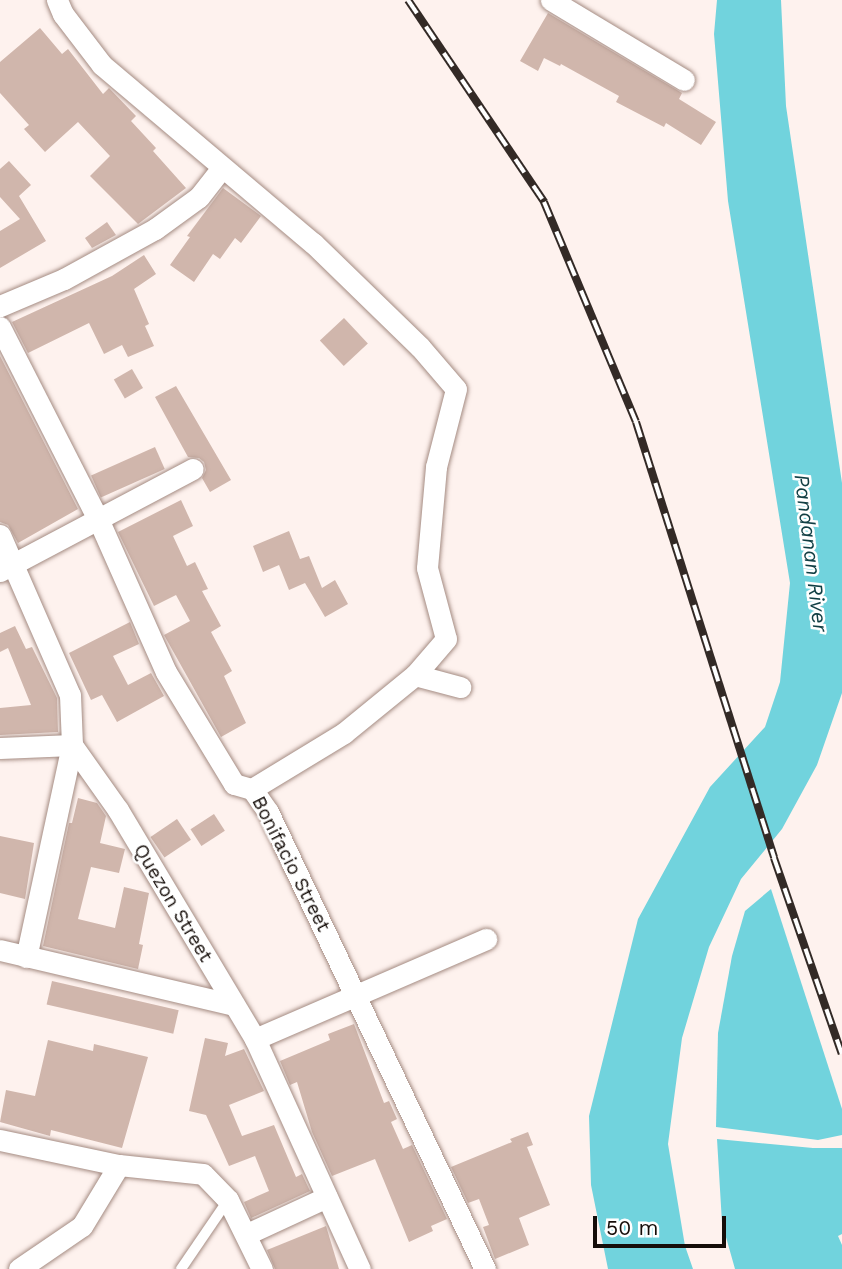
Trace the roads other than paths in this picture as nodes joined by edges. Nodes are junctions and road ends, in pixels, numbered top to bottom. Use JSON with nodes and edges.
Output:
{"nodes":[{"id":1,"x":57,"y":0,"type":"edge"},
{"id":2,"x":551,"y":0,"type":"edge"},
{"id":3,"x":684,"y":80,"type":"dead end"},
{"id":4,"x":222,"y":169,"type":"junction"},
{"id":5,"x":0,"y":306,"type":"edge"},
{"id":6,"x":0,"y":327,"type":"edge"},
{"id":7,"x":193,"y":469,"type":"dead end"},
{"id":8,"x":99,"y":521,"type":"junction"},
{"id":9,"x":0,"y":535,"type":"edge"},
{"id":10,"x":8,"y":568,"type":"edge"},
{"id":11,"x":415,"y":675,"type":"junction"},
{"id":12,"x":460,"y":687,"type":"dead end"},
{"id":13,"x":72,"y":744,"type":"junction"},
{"id":14,"x":0,"y":748,"type":"edge"},
{"id":15,"x":252,"y":789,"type":"junction"},
{"id":16,"x":486,"y":939,"type":"dead end"},
{"id":17,"x":0,"y":950,"type":"edge"},
{"id":18,"x":26,"y":957,"type":"junction"},
{"id":19,"x":356,"y":993,"type":"junction"},
{"id":20,"x":234,"y":1005,"type":"junction"},
{"id":21,"x":255,"y":1040,"type":"junction"},
{"id":22,"x":0,"y":1140,"type":"edge"},
{"id":23,"x":119,"y":1165,"type":"junction"},
{"id":24,"x":327,"y":1197,"type":"junction"},
{"id":25,"x":228,"y":1200,"type":"junction"},
{"id":26,"x":247,"y":1234,"type":"junction"},
{"id":27,"x":21,"y":1268,"type":"edge"},
{"id":28,"x":181,"y":1269,"type":"edge"},
{"id":29,"x":262,"y":1269,"type":"edge"},
{"id":30,"x":359,"y":1269,"type":"edge"},
{"id":31,"x":485,"y":1269,"type":"edge"}],
"edges":[{"from":1,"to":4,"type":"street"},
{"from":2,"to":3,"type":"street"},
{"from":4,"to":5,"type":"street"},
{"from":4,"to":11,"type":"street"},
{"from":6,"to":8,"type":"street","name":"Bonifacio Street"},
{"from":7,"to":8,"type":"street"},
{"from":8,"to":10,"type":"street"},
{"from":8,"to":15,"type":"street","name":"Bonifacio Street"},
{"from":9,"to":10,"type":"street"},
{"from":10,"to":13,"type":"street"},
{"from":11,"to":12,"type":"street"},
{"from":11,"to":15,"type":"street"},
{"from":13,"to":14,"type":"street"},
{"from":13,"to":18,"type":"street"},
{"from":13,"to":20,"type":"street","name":"Quezon Street"},
{"from":15,"to":19,"type":"street","name":"Bonifacio Street"},
{"from":16,"to":19,"type":"street"},
{"from":17,"to":18,"type":"street"},
{"from":18,"to":20,"type":"street"},
{"from":19,"to":21,"type":"street"},
{"from":19,"to":31,"type":"street","name":"Bonifacio Street"},
{"from":20,"to":21,"type":"street","name":"Quezon Street"},
{"from":21,"to":24,"type":"street","name":"Quezon Street"},
{"from":22,"to":23,"type":"street"},
{"from":23,"to":25,"type":"street"},
{"from":23,"to":27,"type":"street"},
{"from":24,"to":26,"type":"street"},
{"from":24,"to":30,"type":"street","name":"Quezon Street"},
{"from":25,"to":26,"type":"street"},
{"from":25,"to":28,"type":"lane"},
{"from":26,"to":29,"type":"street"}]}
